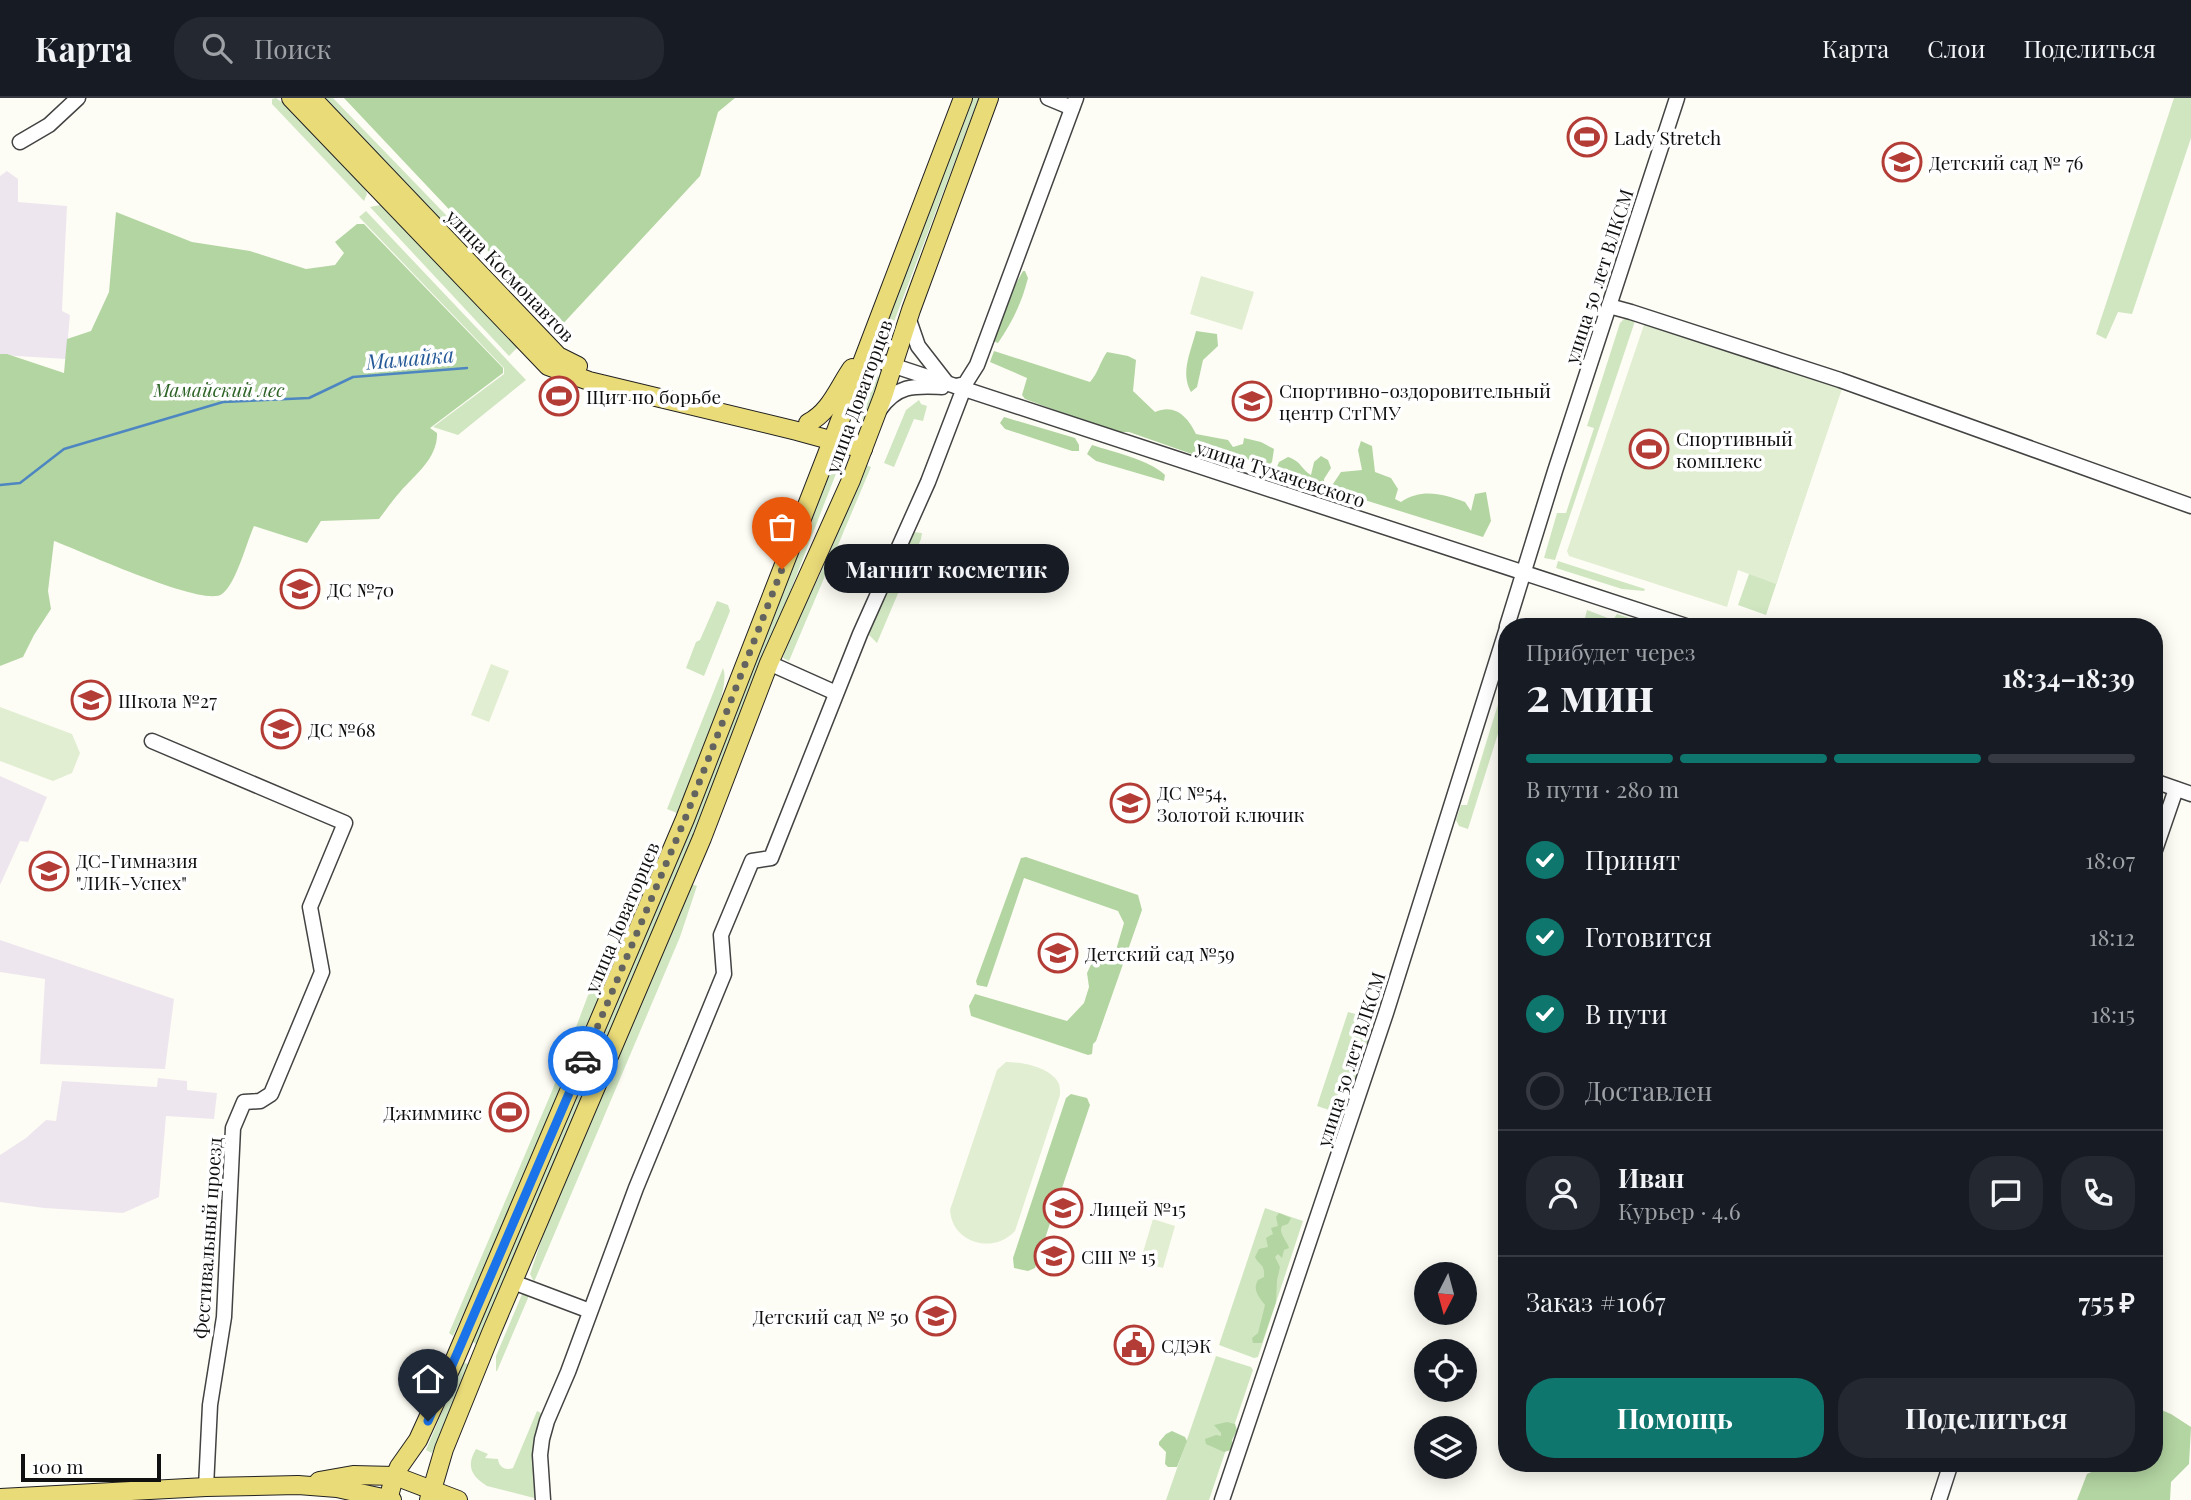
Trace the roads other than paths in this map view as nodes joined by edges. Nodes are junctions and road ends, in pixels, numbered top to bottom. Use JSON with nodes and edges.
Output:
{"nodes":[{"id":1,"x":78,"y":98,"type":"edge"},
{"id":2,"x":291,"y":98,"type":"edge"},
{"id":3,"x":312,"y":98,"type":"edge"},
{"id":4,"x":963,"y":98,"type":"edge"},
{"id":5,"x":989,"y":98,"type":"edge"},
{"id":6,"x":1048,"y":98,"type":"edge"},
{"id":7,"x":1676,"y":98,"type":"edge"},
{"id":8,"x":1074,"y":103,"type":"edge"},
{"id":9,"x":20,"y":142,"type":"dead end"},
{"id":10,"x":1609,"y":306,"type":"junction"},
{"id":11,"x":908,"y":317,"type":"junction"},
{"id":12,"x":864,"y":356,"type":"junction"},
{"id":13,"x":893,"y":365,"type":"junction"},
{"id":14,"x":956,"y":385,"type":"junction"},
{"id":15,"x":876,"y":414,"type":"junction"},
{"id":16,"x":806,"y":428,"type":"junction"},
{"id":17,"x":839,"y":435,"type":"junction"},
{"id":18,"x":865,"y":444,"type":"junction"},
{"id":19,"x":824,"y":463,"type":"junction"},
{"id":20,"x":2191,"y":506,"type":"edge"},
{"id":21,"x":1523,"y":574,"type":"junction"},
{"id":22,"x":1510,"y":618,"type":"edge"},
{"id":23,"x":1661,"y":618,"type":"edge"},
{"id":24,"x":1498,"y":656,"type":"edge"},
{"id":25,"x":769,"y":663,"type":"junction"},
{"id":26,"x":836,"y":693,"type":"junction"},
{"id":27,"x":152,"y":741,"type":"dead end"},
{"id":28,"x":2163,"y":784,"type":"edge"},
{"id":29,"x":2176,"y":789,"type":"junction"},
{"id":30,"x":2191,"y":793,"type":"edge"},
{"id":31,"x":2163,"y":827,"type":"edge"},
{"id":32,"x":513,"y":1282,"type":"junction"},
{"id":33,"x":590,"y":1311,"type":"junction"},
{"id":34,"x":397,"y":1471,"type":"junction"},
{"id":35,"x":1948,"y":1472,"type":"edge"},
{"id":36,"x":298,"y":1485,"type":"junction"},
{"id":37,"x":206,"y":1487,"type":"junction"},
{"id":38,"x":0,"y":1498,"type":"edge"},
{"id":39,"x":390,"y":1500,"type":"edge"},
{"id":40,"x":429,"y":1500,"type":"edge"},
{"id":41,"x":458,"y":1500,"type":"edge"},
{"id":42,"x":543,"y":1500,"type":"edge"},
{"id":43,"x":1222,"y":1500,"type":"edge"},
{"id":44,"x":1939,"y":1500,"type":"edge"}],
"edges":[{"from":1,"to":9,"type":"street"},
{"from":2,"to":16,"type":"main road","name":"улица Космонавтов"},
{"from":3,"to":16,"type":"main road","name":"улица Космонавтов"},
{"from":4,"to":12,"type":"main road","name":"улица Доваторцев"},
{"from":5,"to":11,"type":"main road","name":"улица Доваторцев"},
{"from":6,"to":8,"type":"street"},
{"from":7,"to":10,"type":"street","name":"улица 50 лет ВЛКСМ"},
{"from":8,"to":14,"type":"street"},
{"from":10,"to":20,"type":"street"},
{"from":10,"to":21,"type":"street","name":"улица 50 лет ВЛКСМ"},
{"from":11,"to":13,"type":"main road","name":"улица Доваторцев"},
{"from":11,"to":14,"type":"street"},
{"from":12,"to":13,"type":"street","name":"улица Тухачевского"},
{"from":12,"to":16,"type":"main road"},
{"from":12,"to":17,"type":"main road","name":"улица Доваторцев"},
{"from":13,"to":14,"type":"street","name":"улица Тухачевского"},
{"from":13,"to":15,"type":"main road","name":"улица Доваторцев"},
{"from":14,"to":15,"type":"street"},
{"from":14,"to":21,"type":"street","name":"улица Тухачевского"},
{"from":14,"to":26,"type":"street"},
{"from":15,"to":18,"type":"main road","name":"улица Доваторцев"},
{"from":16,"to":17,"type":"main road"},
{"from":16,"to":19,"type":"main road"},
{"from":17,"to":18,"type":"main road"},
{"from":17,"to":19,"type":"main road","name":"улица Доваторцев"},
{"from":18,"to":25,"type":"main road","name":"улица Доваторцев"},
{"from":19,"to":34,"type":"main road","name":"улица Доваторцев"},
{"from":21,"to":22,"type":"street","name":"улица 50 лет ВЛКСМ"},
{"from":21,"to":23,"type":"street","name":"улица Тухачевского"},
{"from":24,"to":43,"type":"street","name":"улица 50 лет ВЛКСМ"},
{"from":25,"to":26,"type":"street"},
{"from":25,"to":32,"type":"main road","name":"улица Доваторцев"},
{"from":26,"to":33,"type":"street"},
{"from":27,"to":37,"type":"street","name":"Фестивальный проезд"},
{"from":28,"to":29,"type":"street"},
{"from":29,"to":30,"type":"street"},
{"from":29,"to":31,"type":"street"},
{"from":32,"to":33,"type":"street"},
{"from":32,"to":40,"type":"main road","name":"улица Доваторцев"},
{"from":33,"to":42,"type":"street"},
{"from":34,"to":36,"type":"main road"},
{"from":34,"to":39,"type":"main road","name":"улица Доваторцев"},
{"from":34,"to":41,"type":"main road"},
{"from":35,"to":44,"type":"street"},
{"from":36,"to":37,"type":"main road"},
{"from":36,"to":39,"type":"main road"},
{"from":37,"to":38,"type":"main road"}]}
